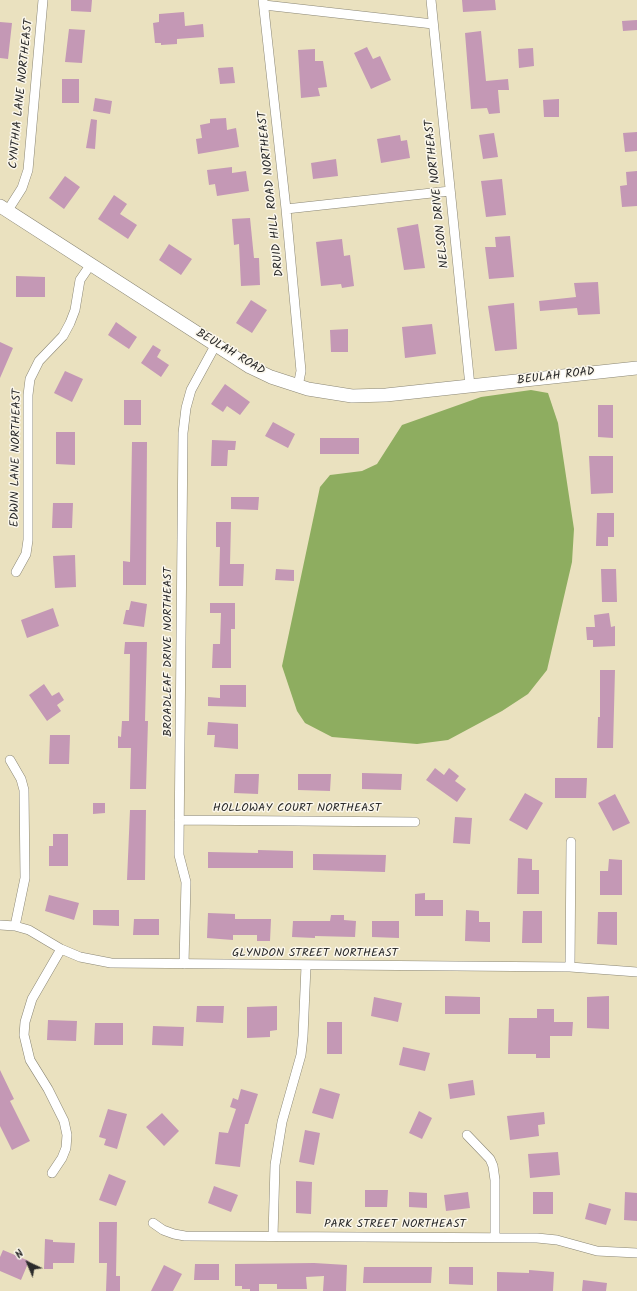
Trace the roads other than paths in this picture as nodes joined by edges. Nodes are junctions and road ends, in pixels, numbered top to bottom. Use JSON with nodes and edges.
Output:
{"nodes":[{"id":1,"x":43,"y":0,"type":"edge"},
{"id":2,"x":431,"y":0,"type":"edge"},
{"id":3,"x":264,"y":2,"type":"edge"},
{"id":4,"x":433,"y":24,"type":"junction"},
{"id":5,"x":450,"y":192,"type":"junction"},
{"id":6,"x":4,"y":208,"type":"edge"},
{"id":7,"x":286,"y":209,"type":"junction"},
{"id":8,"x":91,"y":264,"type":"junction"},
{"id":9,"x":215,"y":346,"type":"junction"},
{"id":10,"x":637,"y":368,"type":"edge"},
{"id":11,"x":298,"y":386,"type":"junction"},
{"id":12,"x":470,"y":386,"type":"junction"},
{"id":13,"x":16,"y":572,"type":"dead end"},
{"id":14,"x":10,"y":760,"type":"dead end"},
{"id":15,"x":179,"y":820,"type":"junction"},
{"id":16,"x":415,"y":822,"type":"dead end"},
{"id":17,"x":571,"y":842,"type":"dead end"},
{"id":18,"x":0,"y":924,"type":"edge"},
{"id":19,"x":15,"y":926,"type":"junction"},
{"id":20,"x":61,"y":949,"type":"junction"},
{"id":21,"x":184,"y":964,"type":"junction"},
{"id":22,"x":306,"y":966,"type":"junction"},
{"id":23,"x":570,"y":967,"type":"junction"},
{"id":24,"x":637,"y":972,"type":"edge"},
{"id":25,"x":467,"y":1135,"type":"dead end"},
{"id":26,"x":52,"y":1173,"type":"dead end"},
{"id":27,"x":154,"y":1223,"type":"dead end"},
{"id":28,"x":273,"y":1236,"type":"junction"},
{"id":29,"x":495,"y":1238,"type":"junction"},
{"id":30,"x":637,"y":1253,"type":"edge"}],
"edges":[{"from":1,"to":6,"type":"street","name":"CYNTHIA LANE NORTHEAST"},
{"from":2,"to":4,"type":"street","name":"NELSON DRIVE NORTHEAST"},
{"from":3,"to":4,"type":"street"},
{"from":3,"to":7,"type":"street","name":"DRUID HILL ROAD NORTHEAST"},
{"from":4,"to":5,"type":"street","name":"NELSON DRIVE NORTHEAST"},
{"from":5,"to":7,"type":"street"},
{"from":5,"to":12,"type":"street","name":"NELSON DRIVE NORTHEAST"},
{"from":6,"to":8,"type":"main road","name":"BEULAH ROAD"},
{"from":7,"to":11,"type":"street","name":"DRUID HILL ROAD NORTHEAST"},
{"from":8,"to":9,"type":"main road","name":"BEULAH ROAD"},
{"from":8,"to":13,"type":"street","name":"EDWIN LANE NORTHEAST"},
{"from":9,"to":11,"type":"main road","name":"BEULAH ROAD"},
{"from":9,"to":15,"type":"street","name":"BROADLEAF DRIVE NORTHEAST"},
{"from":10,"to":12,"type":"main road","name":"BEULAH ROAD"},
{"from":11,"to":12,"type":"main road","name":"BEULAH ROAD"},
{"from":14,"to":19,"type":"street"},
{"from":15,"to":16,"type":"street","name":"HOLLOWAY COURT NORTHEAST"},
{"from":15,"to":21,"type":"street","name":"BROADLEAF DRIVE NORTHEAST"},
{"from":17,"to":23,"type":"street"},
{"from":18,"to":19,"type":"street","name":"GLYNDON STREET NORTHEAST"},
{"from":19,"to":20,"type":"street","name":"GLYNDON STREET NORTHEAST"},
{"from":20,"to":21,"type":"street","name":"GLYNDON STREET NORTHEAST"},
{"from":20,"to":26,"type":"street"},
{"from":21,"to":22,"type":"street","name":"GLYNDON STREET NORTHEAST"},
{"from":22,"to":23,"type":"street","name":"GLYNDON STREET NORTHEAST"},
{"from":22,"to":28,"type":"street"},
{"from":23,"to":24,"type":"street","name":"GLYNDON STREET NORTHEAST"},
{"from":25,"to":29,"type":"street"},
{"from":27,"to":28,"type":"street","name":"PARK STREET NORTHEAST"},
{"from":28,"to":29,"type":"street","name":"PARK STREET NORTHEAST"},
{"from":29,"to":30,"type":"street","name":"PARK STREET NORTHEAST"}]}
